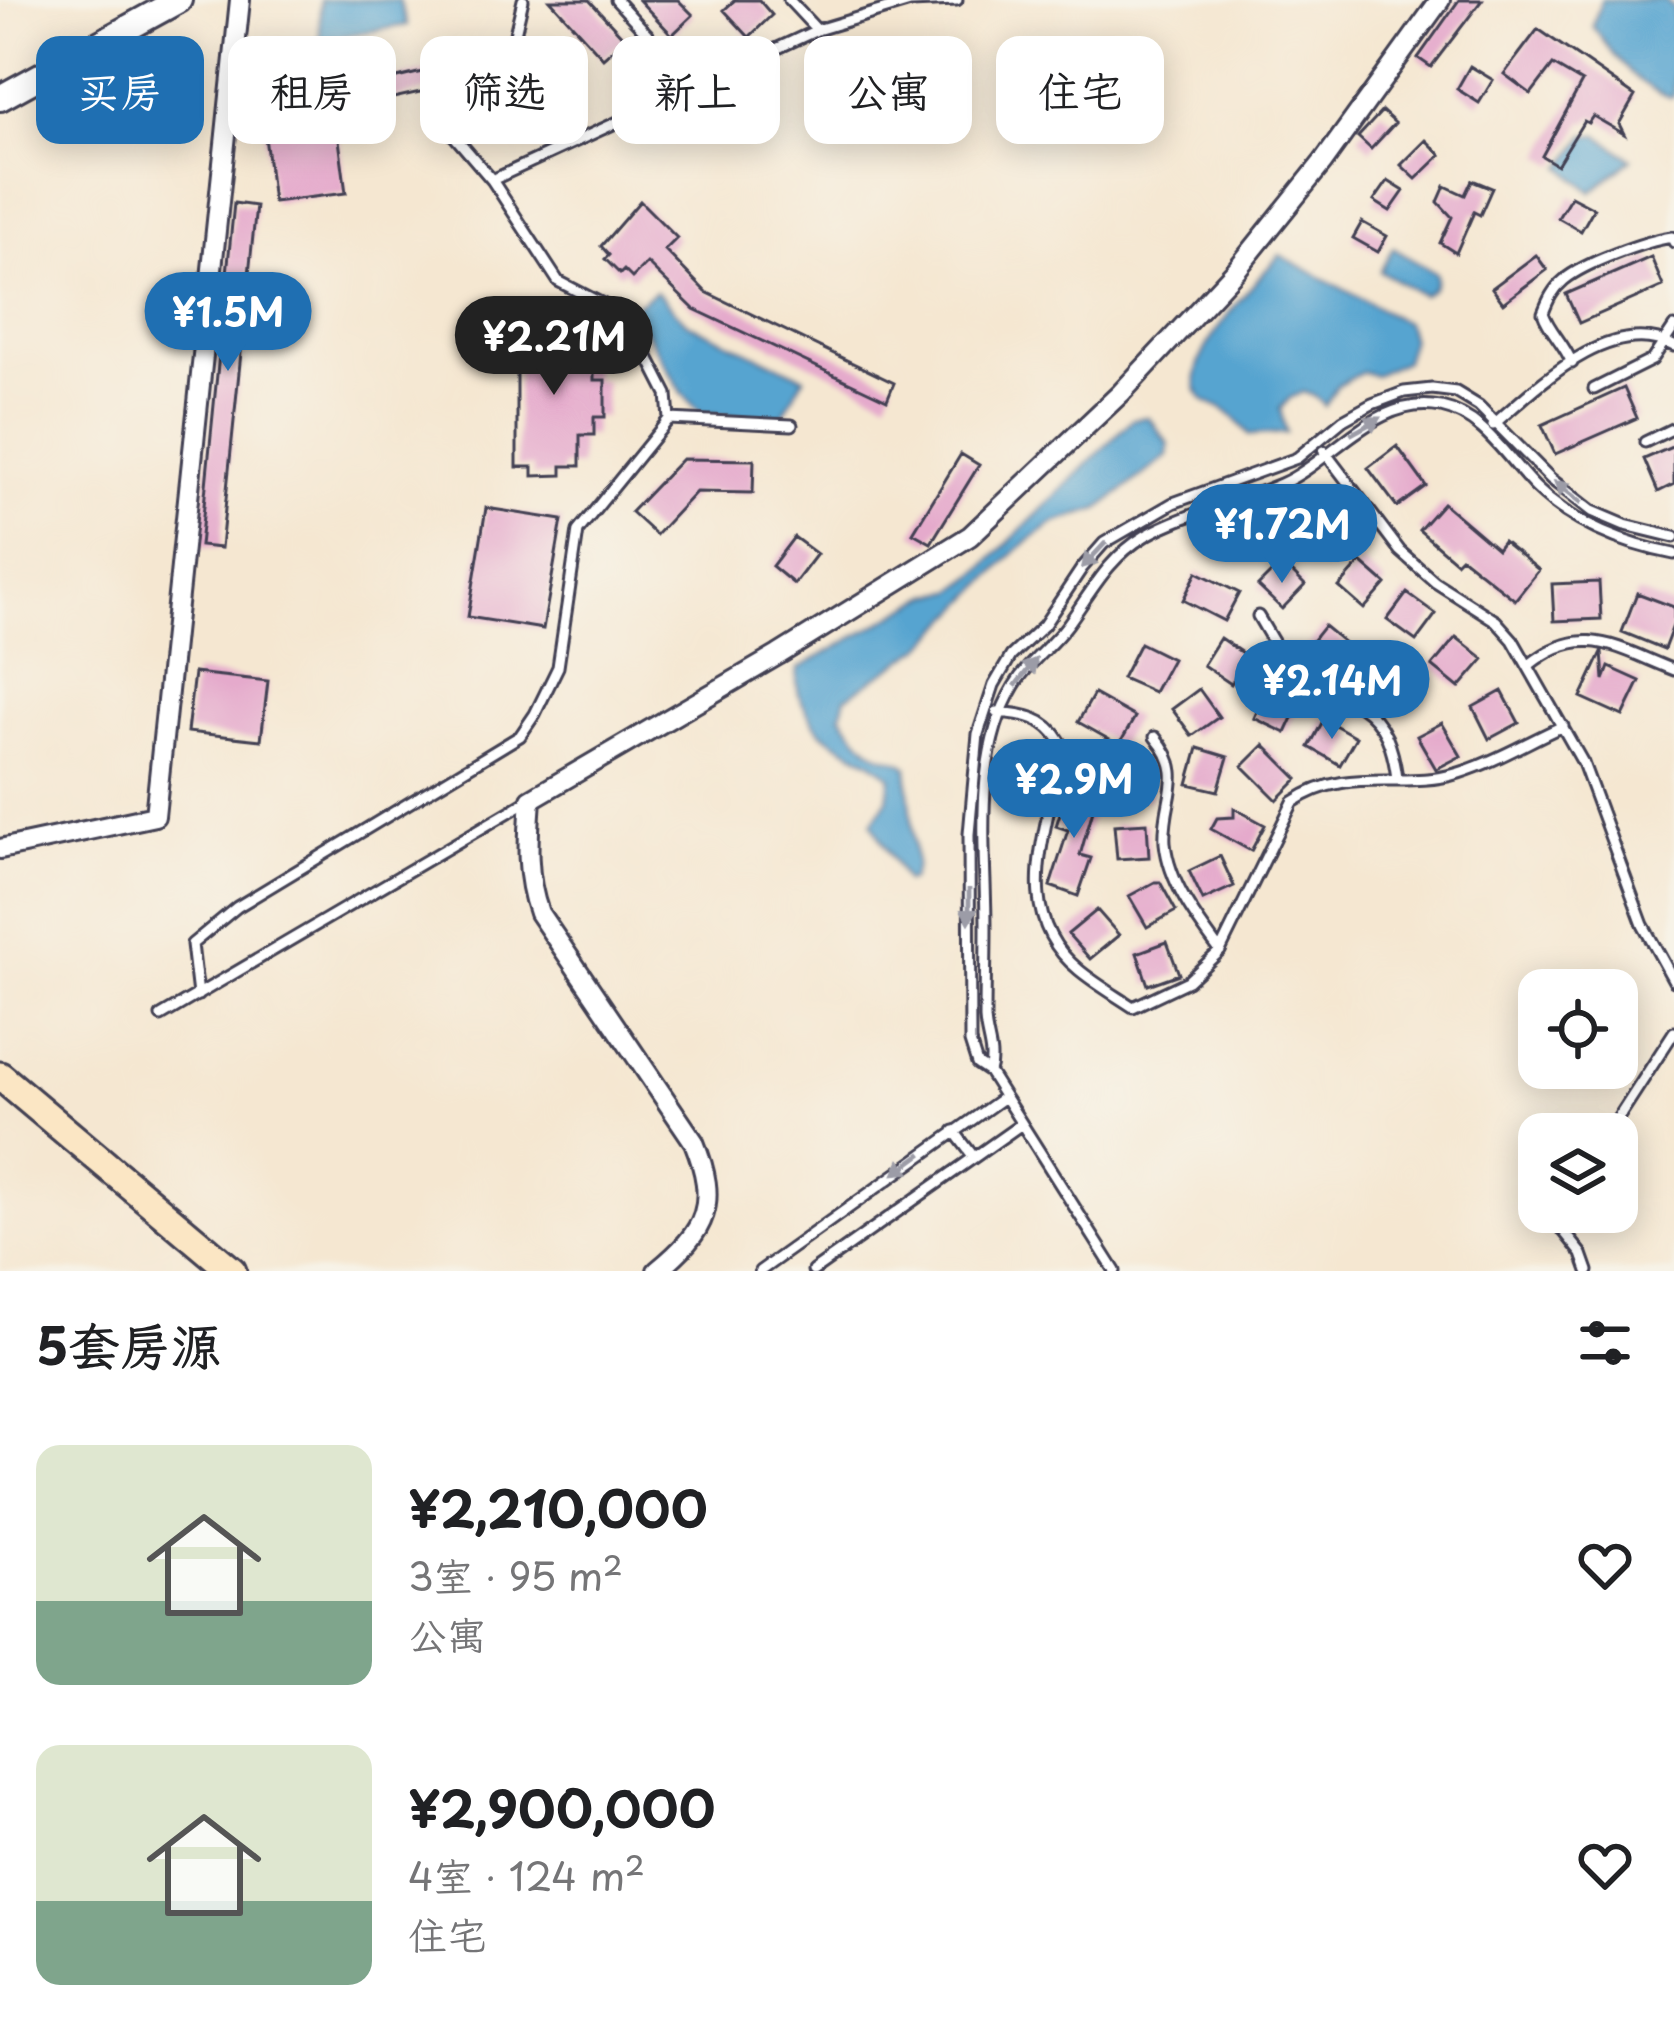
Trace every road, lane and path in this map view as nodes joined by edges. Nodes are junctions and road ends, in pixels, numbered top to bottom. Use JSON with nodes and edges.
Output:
{"nodes":[{"id":1,"x":179,"y":0,"type":"edge"},
{"id":2,"x":240,"y":0,"type":"edge"},
{"id":3,"x":524,"y":0,"type":"edge"},
{"id":4,"x":616,"y":0,"type":"edge"},
{"id":5,"x":789,"y":0,"type":"edge"},
{"id":6,"x":958,"y":0,"type":"edge"},
{"id":7,"x":1440,"y":0,"type":"edge"},
{"id":8,"x":817,"y":30,"type":"junction"},
{"id":9,"x":649,"y":36,"type":"dead end"},
{"id":10,"x":0,"y":98,"type":"edge"},
{"id":11,"x":492,"y":180,"type":"junction"},
{"id":12,"x":1674,"y":242,"type":"edge"},
{"id":13,"x":1674,"y":327,"type":"edge"},
{"id":14,"x":1670,"y":344,"type":"edge"},
{"id":15,"x":1571,"y":363,"type":"junction"},
{"id":16,"x":1594,"y":389,"type":"dead end"},
{"id":17,"x":669,"y":419,"type":"junction"},
{"id":18,"x":1496,"y":422,"type":"junction"},
{"id":19,"x":793,"y":425,"type":"dead end"},
{"id":20,"x":1674,"y":428,"type":"edge"},
{"id":21,"x":1485,"y":432,"type":"junction"},
{"id":22,"x":1318,"y":442,"type":"junction"},
{"id":23,"x":1645,"y":442,"type":"dead end"},
{"id":24,"x":1327,"y":454,"type":"junction"},
{"id":25,"x":1674,"y":537,"type":"edge"},
{"id":26,"x":1674,"y":554,"type":"edge"},
{"id":27,"x":1258,"y":616,"type":"dead end"},
{"id":28,"x":1529,"y":665,"type":"junction"},
{"id":29,"x":1674,"y":670,"type":"edge"},
{"id":30,"x":985,"y":712,"type":"junction"},
{"id":31,"x":1003,"y":713,"type":"junction"},
{"id":32,"x":1563,"y":725,"type":"junction"},
{"id":33,"x":1155,"y":737,"type":"dead end"},
{"id":34,"x":1397,"y":778,"type":"junction"},
{"id":35,"x":532,"y":799,"type":"junction"},
{"id":36,"x":0,"y":849,"type":"edge"},
{"id":37,"x":1220,"y":951,"type":"junction"},
{"id":38,"x":1674,"y":981,"type":"edge"},
{"id":39,"x":197,"y":994,"type":"junction"},
{"id":40,"x":161,"y":1016,"type":"dead end"},
{"id":41,"x":1674,"y":1032,"type":"edge"},
{"id":42,"x":989,"y":1072,"type":"junction"},
{"id":43,"x":0,"y":1076,"type":"edge"},
{"id":44,"x":1004,"y":1097,"type":"junction"},
{"id":45,"x":1622,"y":1113,"type":"edge"},
{"id":46,"x":1020,"y":1125,"type":"junction"},
{"id":47,"x":954,"y":1131,"type":"junction"},
{"id":48,"x":973,"y":1156,"type":"junction"},
{"id":49,"x":1565,"y":1233,"type":"edge"},
{"id":50,"x":232,"y":1271,"type":"edge"},
{"id":51,"x":657,"y":1271,"type":"edge"},
{"id":52,"x":760,"y":1271,"type":"edge"},
{"id":53,"x":813,"y":1271,"type":"edge"},
{"id":54,"x":1115,"y":1271,"type":"edge"},
{"id":55,"x":1588,"y":1271,"type":"edge"}],
"edges":[{"from":1,"to":10,"type":"street"},
{"from":2,"to":36,"type":"street"},
{"from":3,"to":11,"type":"lane"},
{"from":4,"to":9,"type":"lane"},
{"from":5,"to":8,"type":"lane"},
{"from":6,"to":8,"type":"lane"},
{"from":7,"to":35,"type":"street"},
{"from":8,"to":11,"type":"lane"},
{"from":11,"to":17,"type":"lane"},
{"from":12,"to":15,"type":"lane"},
{"from":13,"to":14,"type":"lane"},
{"from":14,"to":15,"type":"lane"},
{"from":14,"to":16,"type":"lane"},
{"from":15,"to":18,"type":"lane"},
{"from":17,"to":19,"type":"lane"},
{"from":17,"to":39,"type":"lane"},
{"from":18,"to":21,"type":"lane"},
{"from":18,"to":22,"type":"lane"},
{"from":25,"to":18,"type":"lane","one_way":true},
{"from":20,"to":23,"type":"lane"},
{"from":24,"to":21,"type":"lane","one_way":true},
{"from":21,"to":26,"type":"lane"},
{"from":22,"to":24,"type":"lane"},
{"from":22,"to":30,"type":"lane","one_way":true},
{"from":24,"to":28,"type":"lane"},
{"from":31,"to":24,"type":"lane","one_way":true},
{"from":27,"to":34,"type":"lane"},
{"from":28,"to":29,"type":"lane"},
{"from":28,"to":32,"type":"lane"},
{"from":30,"to":31,"type":"lane"},
{"from":30,"to":42,"type":"lane","one_way":true},
{"from":31,"to":37,"type":"lane"},
{"from":31,"to":42,"type":"lane"},
{"from":32,"to":34,"type":"lane"},
{"from":32,"to":38,"type":"lane"},
{"from":33,"to":37,"type":"lane"},
{"from":34,"to":37,"type":"lane"},
{"from":35,"to":39,"type":"lane"},
{"from":35,"to":51,"type":"street"},
{"from":39,"to":40,"type":"lane"},
{"from":41,"to":45,"type":"lane"},
{"from":42,"to":44,"type":"lane"},
{"from":43,"to":50,"type":"main road"},
{"from":44,"to":46,"type":"lane"},
{"from":44,"to":47,"type":"lane"},
{"from":46,"to":48,"type":"lane"},
{"from":46,"to":54,"type":"lane"},
{"from":47,"to":48,"type":"lane"},
{"from":47,"to":52,"type":"lane","one_way":true},
{"from":48,"to":53,"type":"lane"},
{"from":49,"to":55,"type":"lane"}]}
